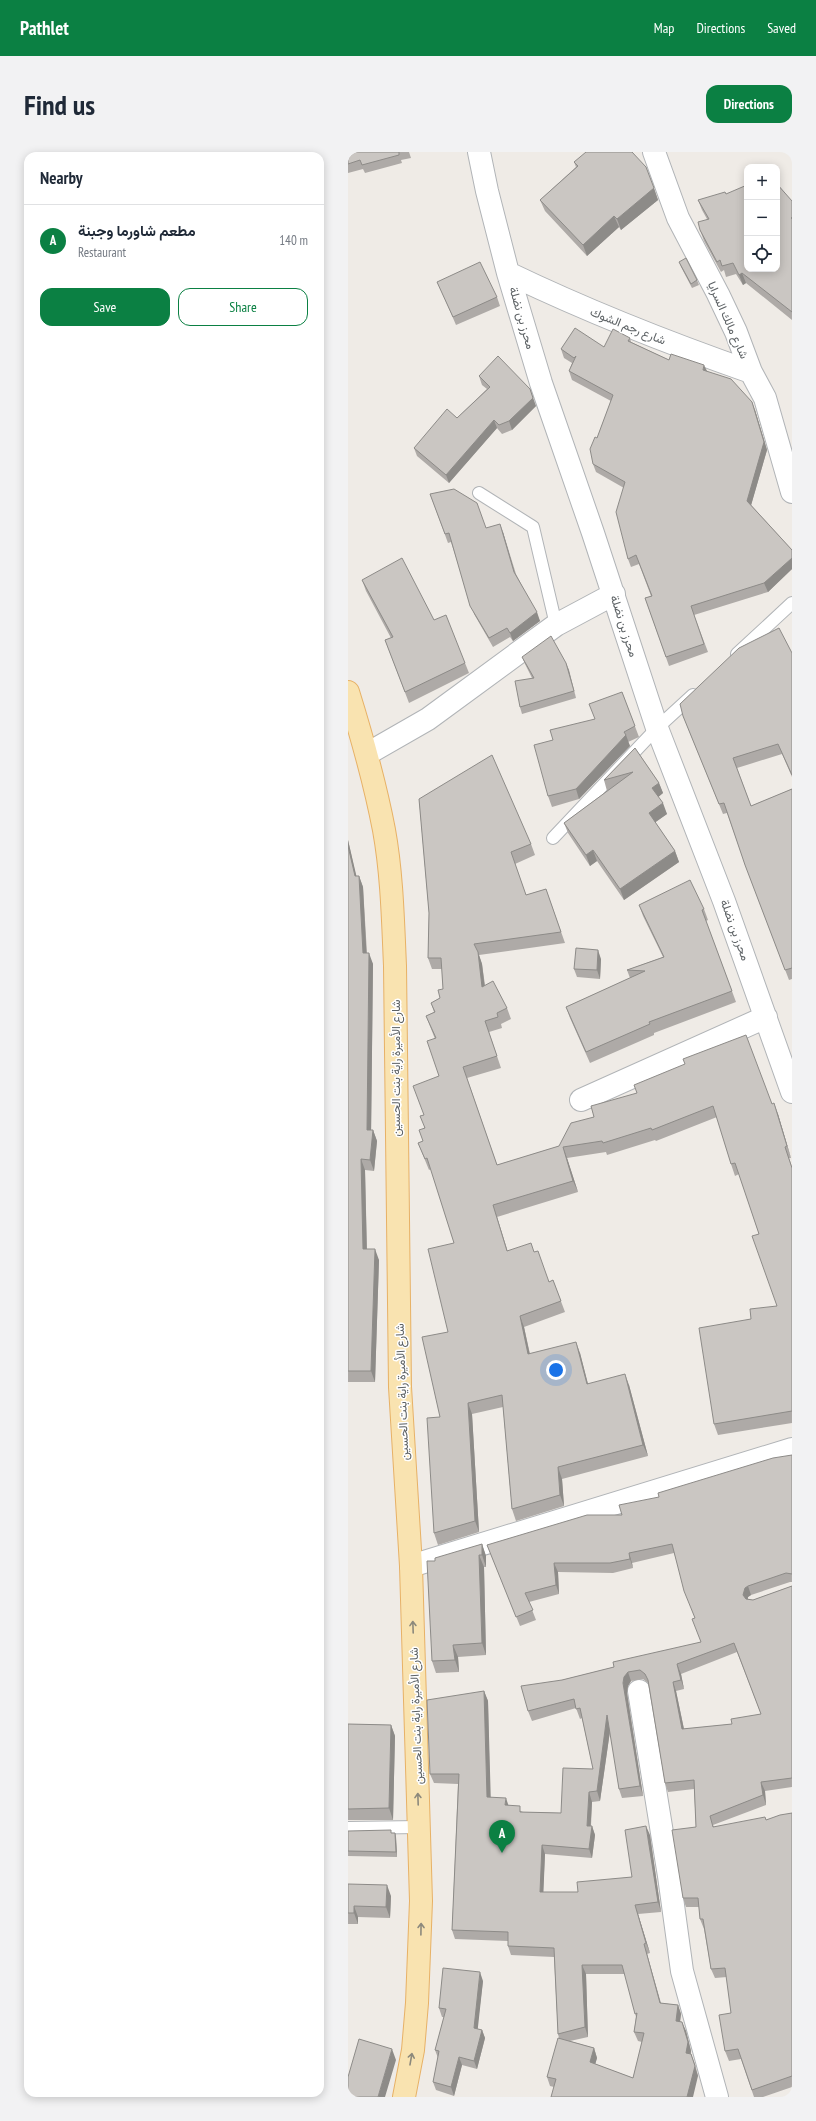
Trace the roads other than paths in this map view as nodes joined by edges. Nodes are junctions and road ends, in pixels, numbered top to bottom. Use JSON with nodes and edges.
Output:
{"nodes":[{"id":1,"x":479,"y":152,"type":"edge"},
{"id":2,"x":654,"y":152,"type":"edge"},
{"id":3,"x":508,"y":273,"type":"junction"},
{"id":4,"x":751,"y":372,"type":"junction"},
{"id":5,"x":792,"y":492,"type":"edge"},
{"id":6,"x":479,"y":493,"type":"dead end"},
{"id":7,"x":614,"y":594,"type":"junction"},
{"id":8,"x":792,"y":603,"type":"edge"},
{"id":9,"x":556,"y":625,"type":"junction"},
{"id":10,"x":728,"y":663,"type":"edge"},
{"id":11,"x":704,"y":685,"type":"edge"},
{"id":12,"x":348,"y":692,"type":"edge"},
{"id":13,"x":657,"y":728,"type":"junction"},
{"id":14,"x":367,"y":754,"type":"junction"},
{"id":15,"x":553,"y":838,"type":"dead end"},
{"id":16,"x":766,"y":1017,"type":"junction"},
{"id":17,"x":792,"y":1092,"type":"edge"},
{"id":18,"x":581,"y":1100,"type":"dead end"},
{"id":19,"x":792,"y":1449,"type":"edge"},
{"id":20,"x":411,"y":1566,"type":"junction"},
{"id":21,"x":639,"y":1691,"type":"dead end"},
{"id":22,"x":419,"y":1827,"type":"junction"},
{"id":23,"x":348,"y":1828,"type":"edge"},
{"id":24,"x":404,"y":2097,"type":"edge"},
{"id":25,"x":716,"y":2097,"type":"edge"}],
"edges":[{"from":1,"to":3,"type":"street","name":"محرز بن نضلة"},
{"from":2,"to":4,"type":"street","name":"شارع مالك السرايا"},
{"from":3,"to":4,"type":"street","name":"شارع رجم الشوك"},
{"from":3,"to":7,"type":"street","name":"محرز بن نضلة"},
{"from":4,"to":5,"type":"street","name":"شارع مالك السرايا"},
{"from":6,"to":9,"type":"lane"},
{"from":7,"to":9,"type":"street"},
{"from":7,"to":13,"type":"street","name":"محرز بن نضلة"},
{"from":8,"to":10,"type":"lane"},
{"from":9,"to":14,"type":"street"},
{"from":11,"to":13,"type":"lane"},
{"from":12,"to":14,"type":"main road","name":"شارع الأميرة راية بنت الحسين"},
{"from":13,"to":15,"type":"lane"},
{"from":13,"to":16,"type":"street","name":"محرز بن نضلة"},
{"from":14,"to":20,"type":"main road","name":"شارع الأميرة راية بنت الحسين"},
{"from":16,"to":17,"type":"street","name":"محرز بن نضلة"},
{"from":16,"to":18,"type":"street"},
{"from":19,"to":20,"type":"street"},
{"from":22,"to":20,"type":"main road","name":"شارع الأميرة راية بنت الحسين","one_way":true},
{"from":21,"to":25,"type":"street"},
{"from":22,"to":23,"type":"lane"},
{"from":24,"to":22,"type":"main road","name":"شارع الأميرة راية بنت الحسين","one_way":true}]}
